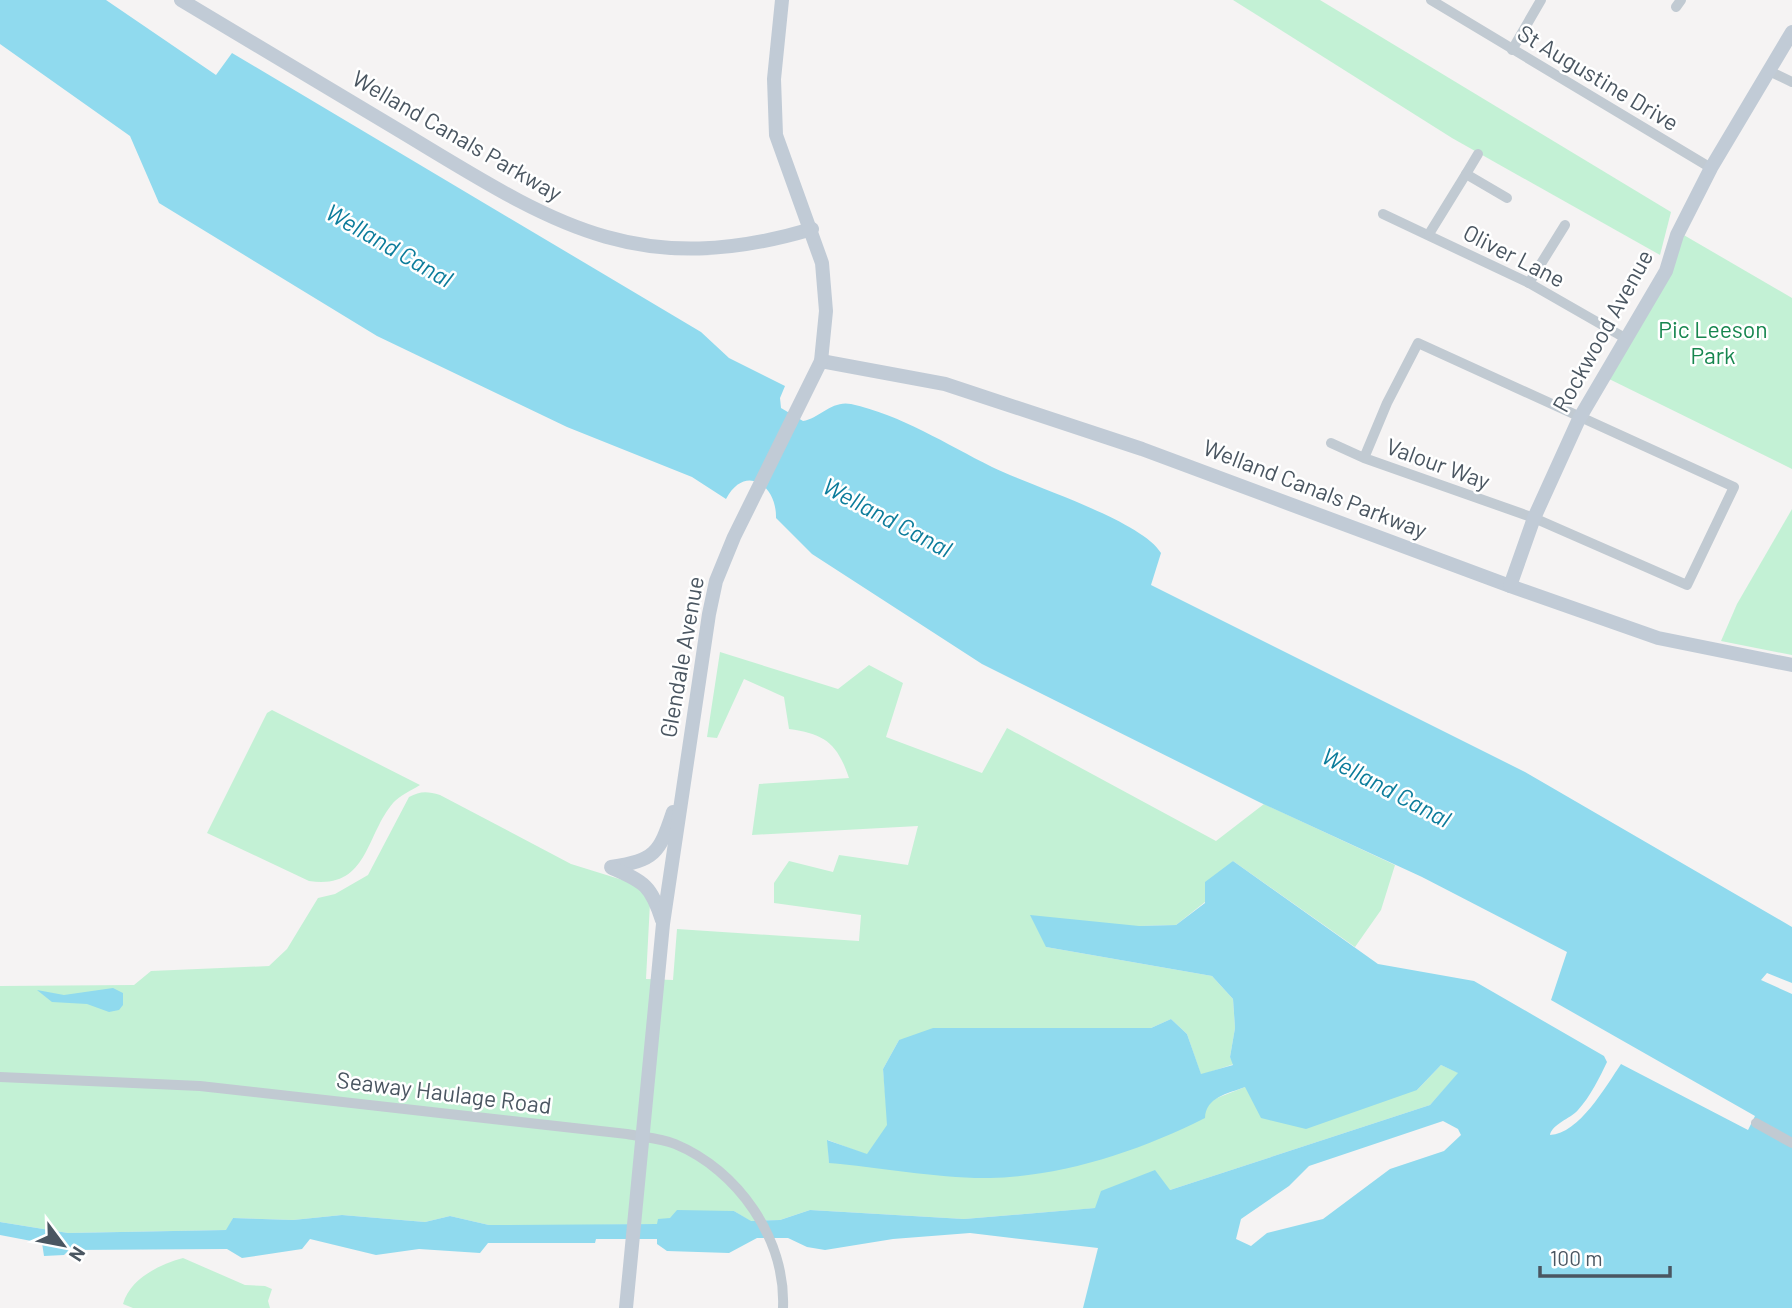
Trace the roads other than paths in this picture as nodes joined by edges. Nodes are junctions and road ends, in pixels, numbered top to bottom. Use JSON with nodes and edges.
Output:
{"nodes":[{"id":1,"x":181,"y":0,"type":"edge"},
{"id":2,"x":782,"y":0,"type":"edge"},
{"id":3,"x":1431,"y":0,"type":"edge"},
{"id":4,"x":1541,"y":0,"type":"edge"},
{"id":5,"x":1792,"y":32,"type":"edge"},
{"id":6,"x":1512,"y":50,"type":"junction"},
{"id":7,"x":1769,"y":71,"type":"junction"},
{"id":8,"x":1792,"y":82,"type":"edge"},
{"id":9,"x":1478,"y":154,"type":"dead end"},
{"id":10,"x":1710,"y":167,"type":"junction"},
{"id":11,"x":1466,"y":174,"type":"junction"},
{"id":12,"x":1507,"y":198,"type":"dead end"},
{"id":13,"x":1383,"y":214,"type":"dead end"},
{"id":14,"x":1565,"y":225,"type":"dead end"},
{"id":15,"x":812,"y":229,"type":"junction"},
{"id":16,"x":1429,"y":234,"type":"junction"},
{"id":17,"x":1529,"y":283,"type":"junction"},
{"id":18,"x":1625,"y":338,"type":"junction"},
{"id":19,"x":821,"y":361,"type":"junction"},
{"id":20,"x":1579,"y":419,"type":"junction"},
{"id":21,"x":1331,"y":443,"type":"dead end"},
{"id":22,"x":1364,"y":458,"type":"junction"},
{"id":23,"x":1534,"y":518,"type":"junction"},
{"id":24,"x":1510,"y":586,"type":"junction"},
{"id":25,"x":1792,"y":665,"type":"edge"},
{"id":26,"x":684,"y":784,"type":"junction"},
{"id":27,"x":663,"y":925,"type":"junction"},
{"id":28,"x":0,"y":1077,"type":"edge"},
{"id":29,"x":1756,"y":1124,"type":"dead end"},
{"id":30,"x":1792,"y":1143,"type":"edge"},
{"id":31,"x":626,"y":1308,"type":"edge"},
{"id":32,"x":783,"y":1308,"type":"edge"}],
"edges":[{"from":1,"to":15,"type":"main road","name":"Welland Canals Parkway"},
{"from":2,"to":15,"type":"main road","name":"Glendale Avenue"},
{"from":3,"to":6,"type":"street","name":"St Augustine Drive"},
{"from":4,"to":6,"type":"street"},
{"from":5,"to":7,"type":"main road","name":"Rockwood Avenue"},
{"from":6,"to":10,"type":"street","name":"St Augustine Drive"},
{"from":7,"to":8,"type":"street"},
{"from":7,"to":10,"type":"main road","name":"Rockwood Avenue"},
{"from":9,"to":11,"type":"street"},
{"from":10,"to":18,"type":"main road","name":"Rockwood Avenue"},
{"from":11,"to":12,"type":"street"},
{"from":11,"to":16,"type":"street"},
{"from":13,"to":16,"type":"street","name":"Oliver Lane"},
{"from":14,"to":17,"type":"street"},
{"from":15,"to":19,"type":"main road","name":"Glendale Avenue"},
{"from":16,"to":17,"type":"street","name":"Oliver Lane"},
{"from":17,"to":18,"type":"street","name":"Oliver Lane"},
{"from":18,"to":20,"type":"main road","name":"Rockwood Avenue"},
{"from":19,"to":24,"type":"main road","name":"Welland Canals Parkway"},
{"from":19,"to":26,"type":"main road","name":"Glendale Avenue"},
{"from":20,"to":22,"type":"street"},
{"from":20,"to":23,"type":"main road","name":"Rockwood Avenue"},
{"from":20,"to":23,"type":"street","name":"Valour Way"},
{"from":21,"to":22,"type":"street","name":"Valour Way"},
{"from":22,"to":23,"type":"street","name":"Valour Way"},
{"from":23,"to":24,"type":"main road","name":"Rockwood Avenue"},
{"from":24,"to":25,"type":"main road","name":"Welland Canals Parkway"},
{"from":26,"to":27,"type":"main road","name":"Glendale Avenue"},
{"from":26,"to":27,"type":"main road"},
{"from":27,"to":31,"type":"main road","name":"Glendale Avenue"},
{"from":28,"to":32,"type":"street","name":"Seaway Haulage Road"},
{"from":29,"to":30,"type":"street"}]}
